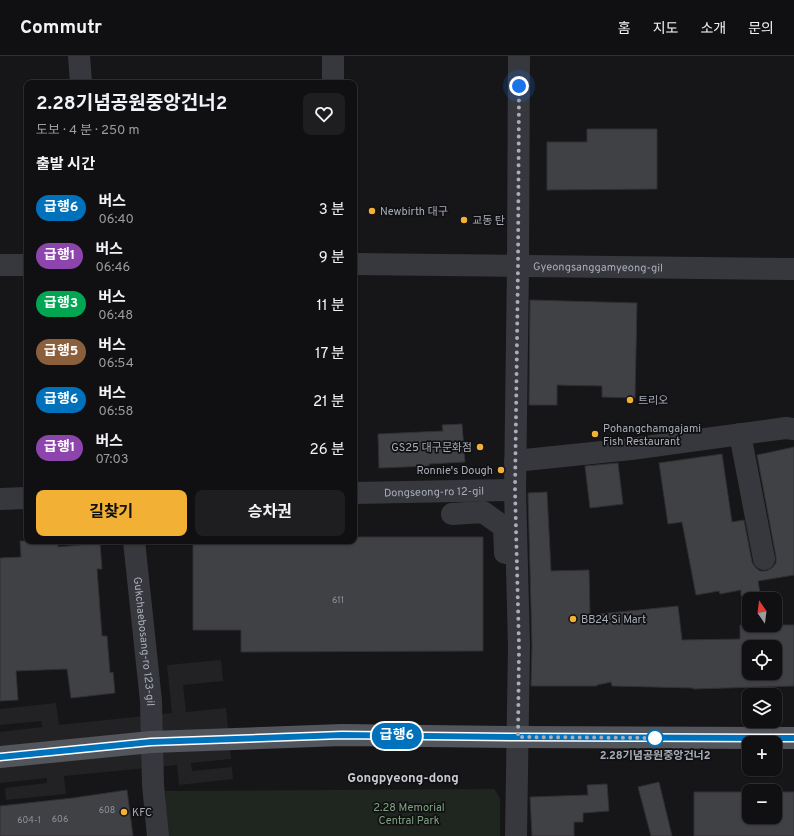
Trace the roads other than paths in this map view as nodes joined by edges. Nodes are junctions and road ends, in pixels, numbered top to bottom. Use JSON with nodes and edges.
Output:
{"nodes":[{"id":1,"x":78,"y":56,"type":"edge"},
{"id":2,"x":333,"y":56,"type":"edge"},
{"id":3,"x":519,"y":56,"type":"edge"},
{"id":4,"x":81,"y":80,"type":"edge"},
{"id":5,"x":333,"y":80,"type":"edge"},
{"id":6,"x":357,"y":264,"type":"edge"},
{"id":7,"x":0,"y":265,"type":"edge"},
{"id":8,"x":24,"y":265,"type":"edge"},
{"id":9,"x":518,"y":266,"type":"junction"},
{"id":10,"x":794,"y":270,"type":"edge"},
{"id":11,"x":794,"y":429,"type":"edge"},
{"id":12,"x":740,"y":434,"type":"junction"},
{"id":13,"x":515,"y":461,"type":"junction"},
{"id":14,"x":515,"y":490,"type":"junction"},
{"id":15,"x":357,"y":493,"type":"edge"},
{"id":16,"x":24,"y":498,"type":"edge"},
{"id":17,"x":0,"y":499,"type":"edge"},
{"id":18,"x":452,"y":514,"type":"dead end"},
{"id":19,"x":134,"y":544,"type":"edge"},
{"id":20,"x":764,"y":559,"type":"dead end"},
{"id":21,"x":518,"y":612,"type":"junction"},
{"id":22,"x":518,"y":737,"type":"junction"},
{"id":23,"x":794,"y":738,"type":"edge"},
{"id":24,"x":151,"y":742,"type":"junction"},
{"id":25,"x":0,"y":757,"type":"edge"},
{"id":26,"x":158,"y":836,"type":"edge"},
{"id":27,"x":516,"y":836,"type":"edge"}],
"edges":[{"from":1,"to":4,"type":"street"},
{"from":2,"to":5,"type":"street"},
{"from":3,"to":9,"type":"street"},
{"from":6,"to":9,"type":"street","name":"Gyeongsanggamyeong-gil"},
{"from":7,"to":8,"type":"street"},
{"from":9,"to":10,"type":"street","name":"Gyeongsanggamyeong-gil"},
{"from":9,"to":13,"type":"street"},
{"from":11,"to":12,"type":"street"},
{"from":12,"to":13,"type":"street"},
{"from":12,"to":20,"type":"street"},
{"from":13,"to":14,"type":"street"},
{"from":14,"to":15,"type":"street","name":"Dongseong-ro 12-gil"},
{"from":14,"to":21,"type":"street"},
{"from":16,"to":17,"type":"street"},
{"from":18,"to":21,"type":"street"},
{"from":19,"to":24,"type":"street","name":"Gukchaebosang-ro 123-gil"},
{"from":21,"to":22,"type":"street"},
{"from":22,"to":23,"type":"main road"},
{"from":22,"to":24,"type":"main road"},
{"from":22,"to":27,"type":"street"},
{"from":24,"to":25,"type":"main road"},
{"from":24,"to":26,"type":"street","name":"Gukchaebosang-ro 123-gil"}]}
